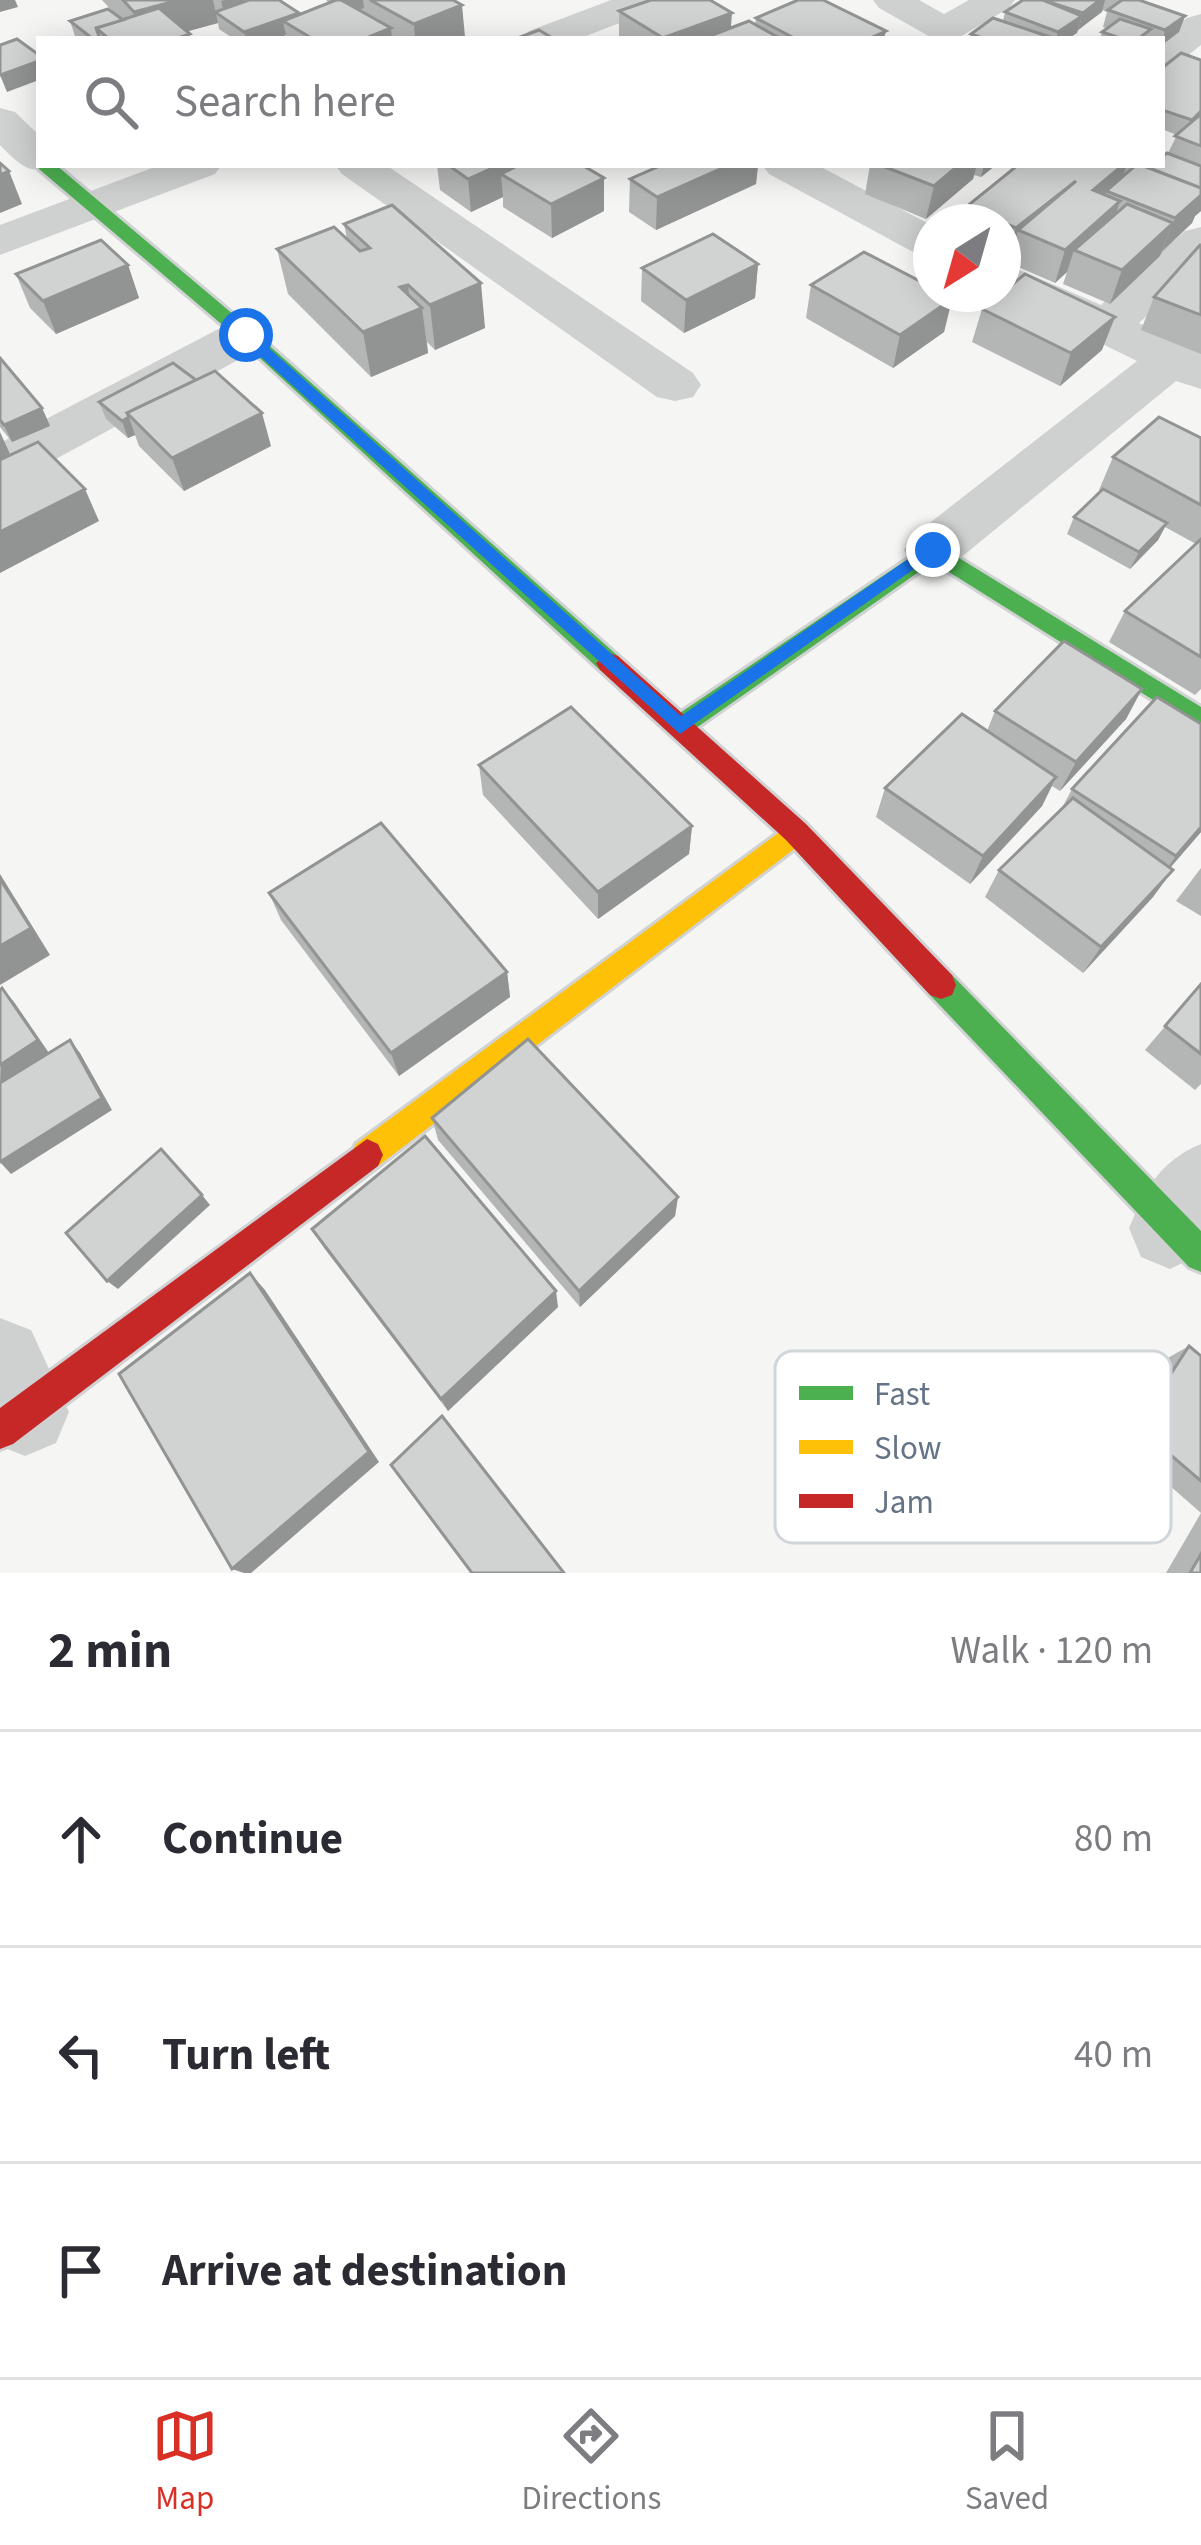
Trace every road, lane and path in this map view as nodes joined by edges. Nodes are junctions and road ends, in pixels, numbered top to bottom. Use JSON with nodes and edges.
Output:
{"nodes":[{"id":1,"x":646,"y":0,"type":"edge"},
{"id":2,"x":892,"y":0,"type":"edge"},
{"id":3,"x":996,"y":0,"type":"edge"},
{"id":4,"x":1201,"y":26,"type":"edge"},
{"id":5,"x":553,"y":36,"type":"edge"},
{"id":6,"x":1165,"y":55,"type":"edge"},
{"id":7,"x":51,"y":168,"type":"edge"},
{"id":8,"x":192,"y":168,"type":"edge"},
{"id":9,"x":361,"y":168,"type":"edge"},
{"id":10,"x":791,"y":168,"type":"edge"},
{"id":11,"x":89,"y":205,"type":"junction"},
{"id":12,"x":913,"y":219,"type":"edge"},
{"id":13,"x":0,"y":241,"type":"edge"},
{"id":14,"x":1201,"y":241,"type":"edge"},
{"id":15,"x":1021,"y":285,"type":"edge"},
{"id":16,"x":1107,"y":326,"type":"junction"},
{"id":17,"x":246,"y":335,"type":"junction"},
{"id":18,"x":1186,"y":366,"type":"edge"},
{"id":19,"x":675,"y":385,"type":"dead end"},
{"id":20,"x":0,"y":466,"type":"edge"},
{"id":21,"x":933,"y":550,"type":"junction"},
{"id":22,"x":1201,"y":720,"type":"edge"},
{"id":23,"x":680,"y":726,"type":"junction"},
{"id":24,"x":796,"y":832,"type":"junction"},
{"id":25,"x":1191,"y":1222,"type":"edge"},
{"id":26,"x":8,"y":1401,"type":"edge"}],
"edges":[{"from":1,"to":5,"type":"street"},
{"from":2,"to":3,"type":"street"},
{"from":4,"to":6,"type":"street"},
{"from":7,"to":11,"type":"street"},
{"from":8,"to":11,"type":"street"},
{"from":9,"to":19,"type":"street"},
{"from":10,"to":12,"type":"street"},
{"from":11,"to":13,"type":"street"},
{"from":11,"to":17,"type":"street"},
{"from":14,"to":16,"type":"street"},
{"from":15,"to":16,"type":"street"},
{"from":16,"to":18,"type":"street"},
{"from":17,"to":20,"type":"street"},
{"from":17,"to":23,"type":"street"},
{"from":18,"to":21,"type":"street"},
{"from":21,"to":22,"type":"street"},
{"from":21,"to":23,"type":"street"},
{"from":23,"to":24,"type":"street"},
{"from":24,"to":25,"type":"street"},
{"from":24,"to":26,"type":"street"}]}
